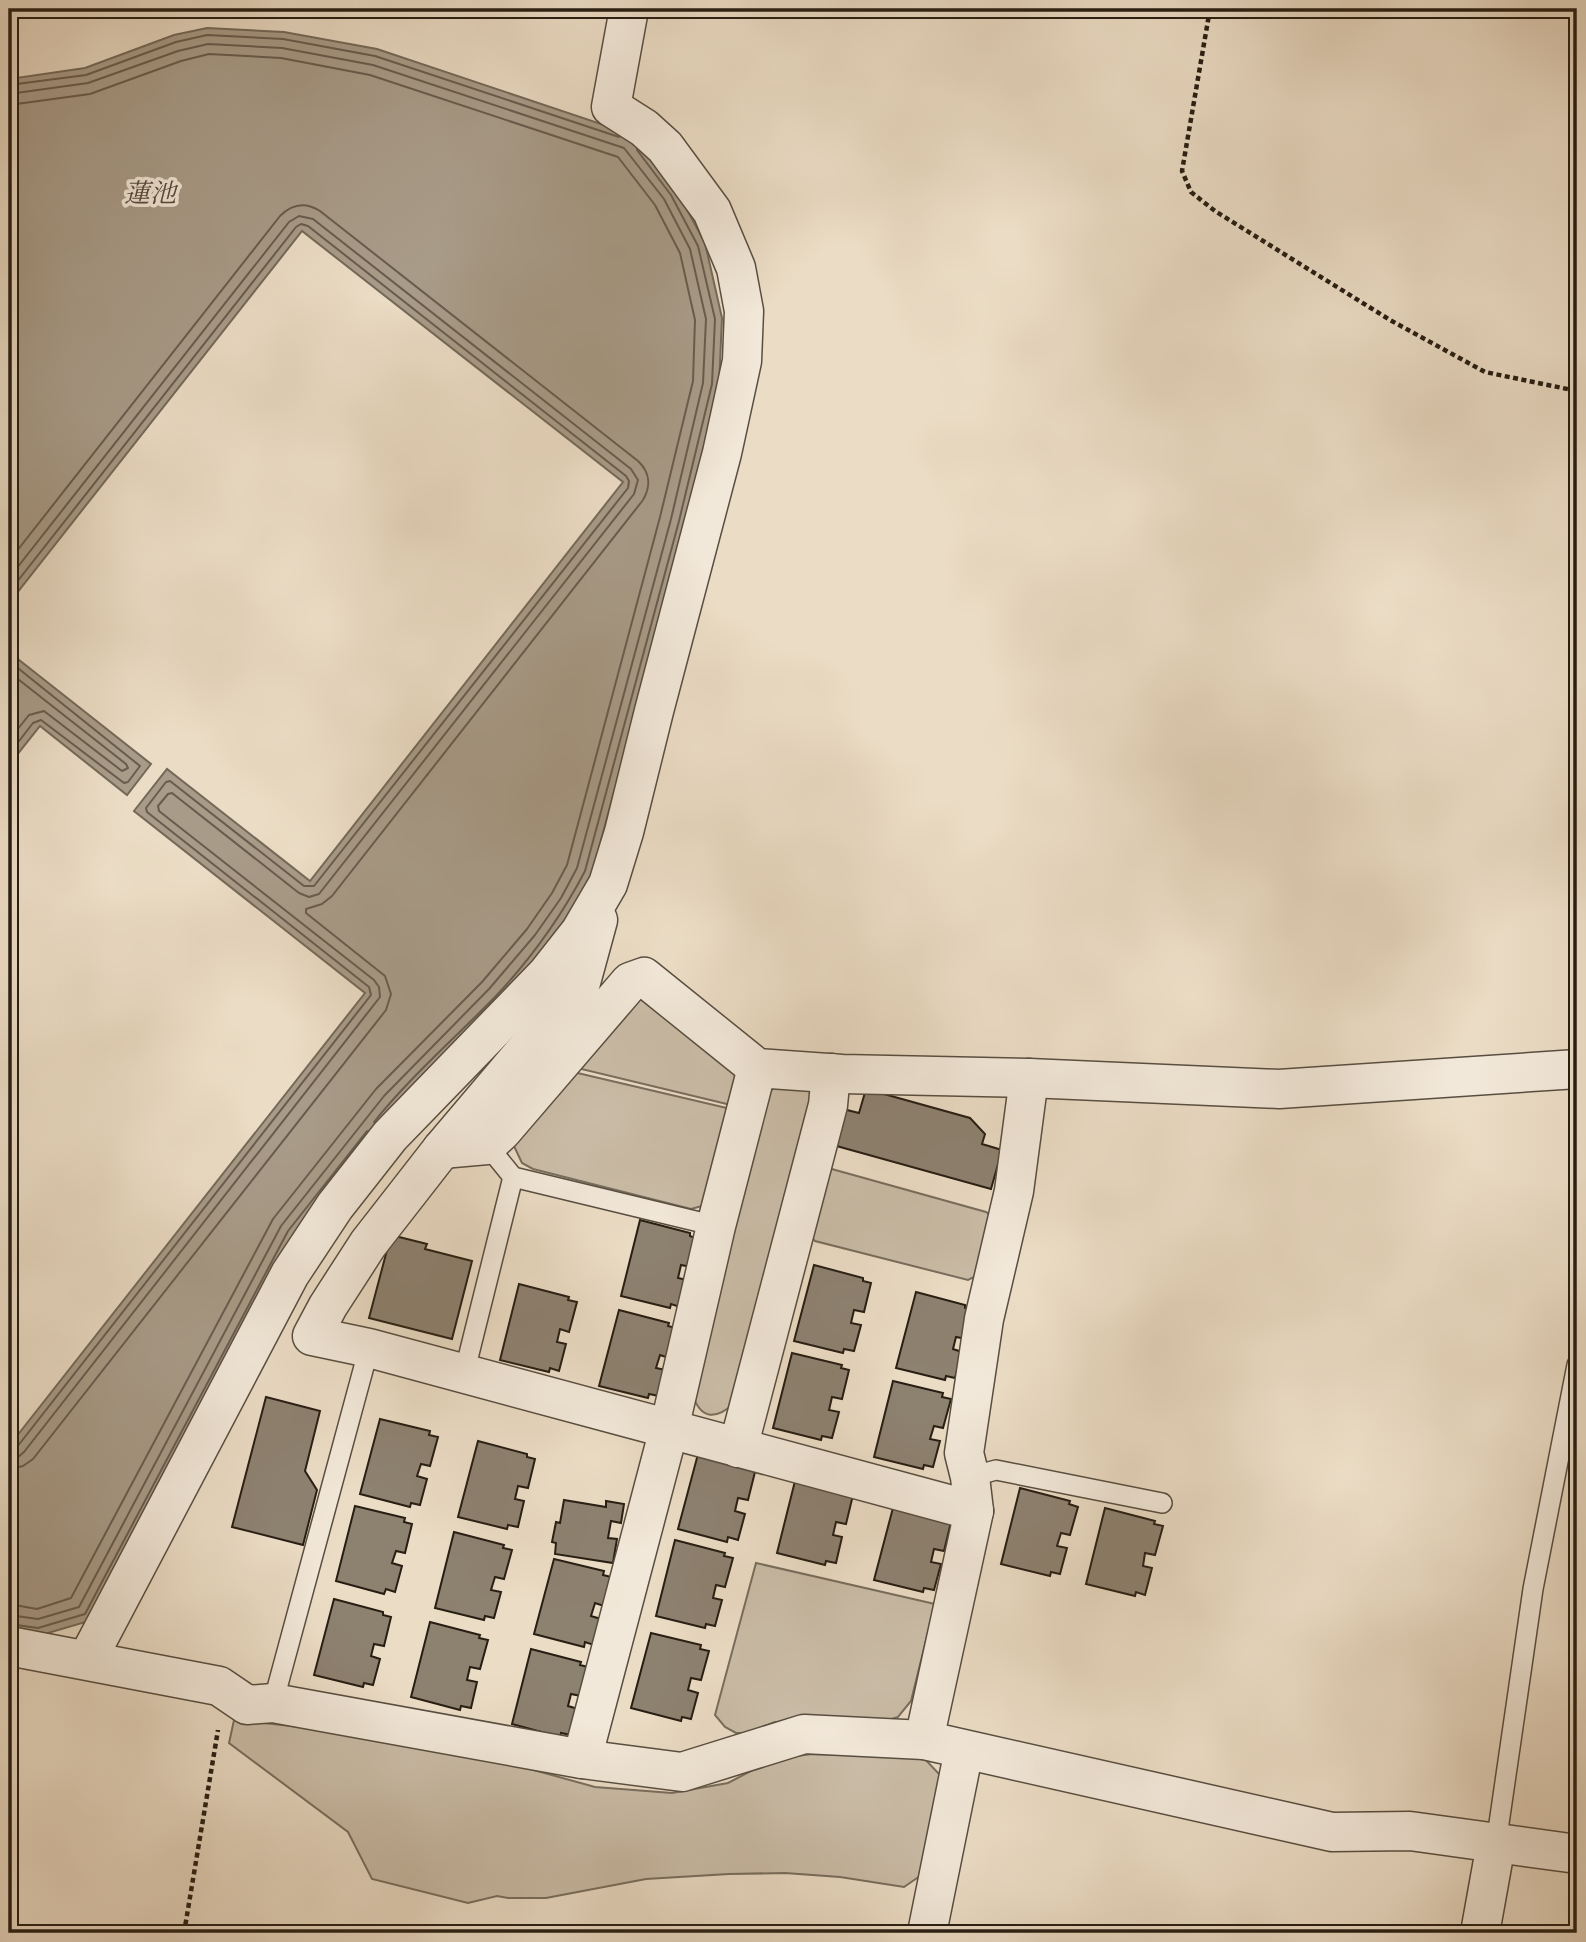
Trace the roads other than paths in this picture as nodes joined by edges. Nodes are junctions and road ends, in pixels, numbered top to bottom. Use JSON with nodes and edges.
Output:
{"nodes":[{"id":1,"x":629,"y":9,"type":"edge"},
{"id":2,"x":608,"y":884,"type":"junction"},
{"id":3,"x":757,"y":1068,"type":"junction"},
{"id":4,"x":1577,"y":1069,"type":"edge"},
{"id":5,"x":831,"y":1073,"type":"junction"},
{"id":6,"x":1029,"y":1078,"type":"junction"},
{"id":7,"x":487,"y":1145,"type":"junction"},
{"id":8,"x":442,"y":1149,"type":"junction"},
{"id":9,"x":513,"y":1177,"type":"junction"},
{"id":10,"x":716,"y":1226,"type":"junction"},
{"id":11,"x":369,"y":1348,"type":"junction"},
{"id":12,"x":1577,"y":1365,"type":"edge"},
{"id":13,"x":464,"y":1374,"type":"junction"},
{"id":14,"x":669,"y":1429,"type":"junction"},
{"id":15,"x":738,"y":1448,"type":"junction"},
{"id":16,"x":972,"y":1494,"type":"junction"},
{"id":17,"x":1162,"y":1503,"type":"dead end"},
{"id":18,"x":9,"y":1646,"type":"edge"},
{"id":19,"x":87,"y":1660,"type":"junction"},
{"id":20,"x":260,"y":1704,"type":"junction"},
{"id":21,"x":924,"y":1740,"type":"junction"},
{"id":22,"x":964,"y":1750,"type":"junction"},
{"id":23,"x":582,"y":1759,"type":"junction"},
{"id":24,"x":1496,"y":1844,"type":"junction"},
{"id":25,"x":1577,"y":1854,"type":"edge"},
{"id":26,"x":928,"y":1933,"type":"edge"},
{"id":27,"x":1480,"y":1933,"type":"edge"}],
"edges":[{"from":1,"to":2,"type":"street"},
{"from":2,"to":8,"type":"street"},
{"from":2,"to":19,"type":"street"},
{"from":3,"to":5,"type":"street"},
{"from":3,"to":7,"type":"street"},
{"from":3,"to":10,"type":"street"},
{"from":4,"to":6,"type":"street"},
{"from":5,"to":6,"type":"street"},
{"from":5,"to":15,"type":"street"},
{"from":6,"to":16,"type":"street"},
{"from":7,"to":8,"type":"street"},
{"from":7,"to":9,"type":"lane"},
{"from":8,"to":11,"type":"street"},
{"from":9,"to":10,"type":"lane"},
{"from":9,"to":13,"type":"lane"},
{"from":10,"to":14,"type":"street"},
{"from":11,"to":13,"type":"street"},
{"from":11,"to":20,"type":"lane"},
{"from":12,"to":24,"type":"lane"},
{"from":13,"to":14,"type":"street"},
{"from":14,"to":15,"type":"street"},
{"from":14,"to":23,"type":"street"},
{"from":15,"to":16,"type":"street"},
{"from":16,"to":17,"type":"lane"},
{"from":16,"to":21,"type":"street"},
{"from":18,"to":19,"type":"street"},
{"from":19,"to":20,"type":"street"},
{"from":20,"to":23,"type":"street"},
{"from":21,"to":22,"type":"street"},
{"from":21,"to":23,"type":"street"},
{"from":22,"to":24,"type":"street"},
{"from":22,"to":26,"type":"street"},
{"from":24,"to":25,"type":"street"},
{"from":24,"to":27,"type":"street"}]}
